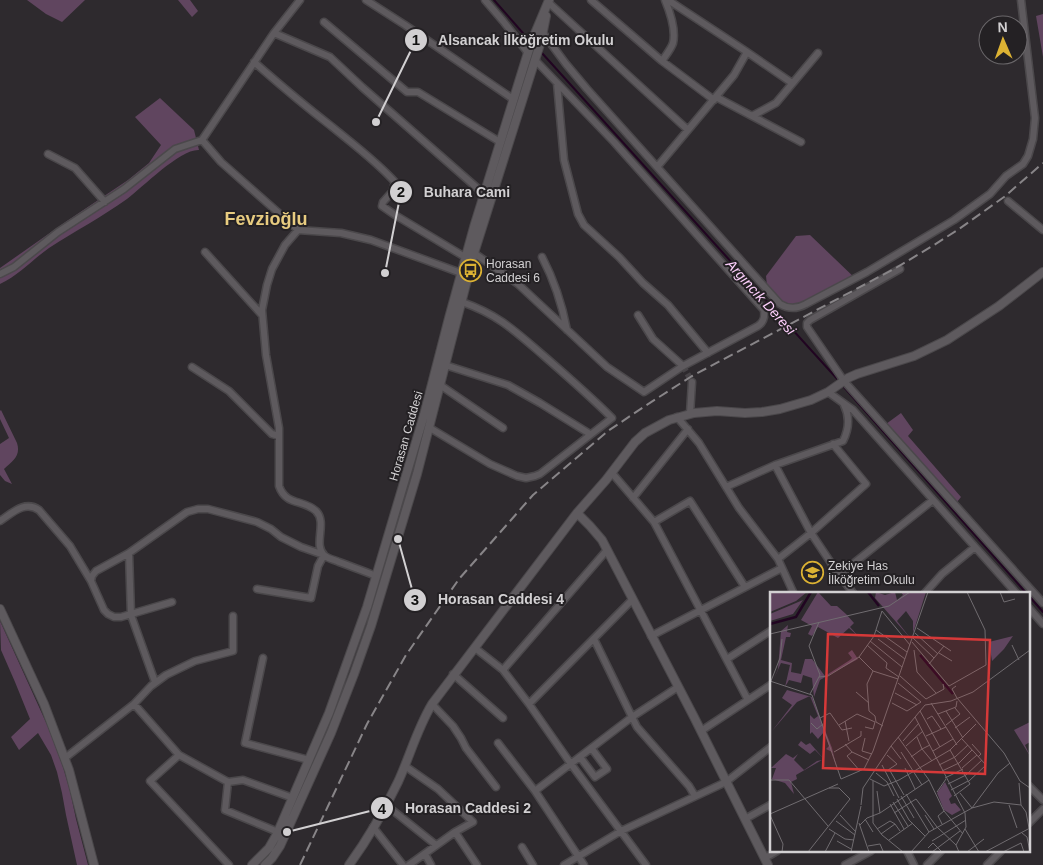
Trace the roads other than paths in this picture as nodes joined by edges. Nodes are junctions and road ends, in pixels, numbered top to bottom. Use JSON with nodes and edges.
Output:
{"nodes":[{"id":1,"x":300,"y":0,"type":"edge"},
{"id":2,"x":366,"y":0,"type":"edge"},
{"id":3,"x":485,"y":0,"type":"edge"},
{"id":4,"x":591,"y":0,"type":"edge"},
{"id":5,"x":666,"y":0,"type":"edge"},
{"id":6,"x":1021,"y":0,"type":"edge"},
{"id":7,"x":549,"y":1,"type":"edge"},
{"id":8,"x":324,"y":22,"type":"dead end"},
{"id":9,"x":274,"y":33,"type":"junction"},
{"id":10,"x":543,"y":33,"type":"junction"},
{"id":11,"x":747,"y":52,"type":"junction"},
{"id":12,"x":528,"y":53,"type":"junction"},
{"id":13,"x":818,"y":53,"type":"dead end"},
{"id":14,"x":535,"y":60,"type":"junction"},
{"id":15,"x":662,"y":61,"type":"junction"},
{"id":16,"x":254,"y":62,"type":"junction"},
{"id":17,"x":557,"y":83,"type":"junction"},
{"id":18,"x":792,"y":83,"type":"junction"},
{"id":19,"x":715,"y":98,"type":"junction"},
{"id":20,"x":513,"y":99,"type":"junction"},
{"id":21,"x":752,"y":116,"type":"junction"},
{"id":22,"x":688,"y":130,"type":"junction"},
{"id":23,"x":202,"y":140,"type":"junction"},
{"id":24,"x":500,"y":142,"type":"junction"},
{"id":25,"x":801,"y":142,"type":"dead end"},
{"id":26,"x":48,"y":154,"type":"dead end"},
{"id":27,"x":657,"y":167,"type":"junction"},
{"id":28,"x":484,"y":194,"type":"junction"},
{"id":29,"x":1008,"y":201,"type":"dead end"},
{"id":30,"x":105,"y":202,"type":"junction"},
{"id":31,"x":298,"y":230,"type":"junction"},
{"id":32,"x":1043,"y":230,"type":"edge"},
{"id":33,"x":205,"y":252,"type":"dead end"},
{"id":34,"x":474,"y":253,"type":"junction"},
{"id":35,"x":465,"y":257,"type":"junction"},
{"id":36,"x":542,"y":257,"type":"dead end"},
{"id":37,"x":900,"y":269,"type":"dead end"},
{"id":38,"x":1043,"y":272,"type":"edge"},
{"id":39,"x":461,"y":273,"type":"junction"},
{"id":40,"x":0,"y":274,"type":"edge"},
{"id":41,"x":462,"y":302,"type":"junction"},
{"id":42,"x":262,"y":315,"type":"junction"},
{"id":43,"x":638,"y":315,"type":"dead end"},
{"id":44,"x":568,"y":331,"type":"junction"},
{"id":45,"x":708,"y":353,"type":"junction"},
{"id":46,"x":445,"y":365,"type":"junction"},
{"id":47,"x":683,"y":366,"type":"junction"},
{"id":48,"x":192,"y":367,"type":"dead end"},
{"id":49,"x":692,"y":382,"type":"tunnel mouth"},
{"id":50,"x":843,"y":382,"type":"junction"},
{"id":51,"x":440,"y":385,"type":"junction"},
{"id":52,"x":831,"y":390,"type":"junction"},
{"id":53,"x":844,"y":403,"type":"junction"},
{"id":54,"x":690,"y":414,"type":"junction"},
{"id":55,"x":677,"y":418,"type":"junction"},
{"id":56,"x":430,"y":428,"type":"junction"},
{"id":57,"x":503,"y":428,"type":"dead end"},
{"id":58,"x":688,"y":429,"type":"junction"},
{"id":59,"x":590,"y":434,"type":"junction"},
{"id":60,"x":279,"y":436,"type":"junction"},
{"id":61,"x":833,"y":444,"type":"junction"},
{"id":62,"x":775,"y":466,"type":"junction"},
{"id":63,"x":612,"y":473,"type":"junction"},
{"id":64,"x":726,"y":487,"type":"junction"},
{"id":65,"x":633,"y":498,"type":"junction"},
{"id":66,"x":933,"y":500,"type":"junction"},
{"id":67,"x":577,"y":513,"type":"junction"},
{"id":68,"x":0,"y":521,"type":"edge"},
{"id":69,"x":654,"y":522,"type":"junction"},
{"id":70,"x":810,"y":533,"type":"junction"},
{"id":71,"x":975,"y":547,"type":"junction"},
{"id":72,"x":607,"y":550,"type":"junction"},
{"id":73,"x":129,"y":553,"type":"junction"},
{"id":74,"x":324,"y":555,"type":"junction"},
{"id":75,"x":778,"y":559,"type":"junction"},
{"id":76,"x":782,"y":568,"type":"junction"},
{"id":77,"x":839,"y":575,"type":"junction"},
{"id":78,"x":376,"y":576,"type":"junction"},
{"id":79,"x":91,"y":581,"type":"junction"},
{"id":80,"x":745,"y":587,"type":"junction"},
{"id":81,"x":257,"y":589,"type":"dead end"},
{"id":82,"x":793,"y":592,"type":"edge"},
{"id":83,"x":851,"y":592,"type":"edge"},
{"id":84,"x":926,"y":592,"type":"edge"},
{"id":85,"x":1015,"y":592,"type":"edge"},
{"id":86,"x":632,"y":600,"type":"junction"},
{"id":87,"x":172,"y":602,"type":"dead end"},
{"id":88,"x":1043,"y":603,"type":"edge"},
{"id":89,"x":0,"y":609,"type":"edge"},
{"id":90,"x":1030,"y":609,"type":"edge"},
{"id":91,"x":701,"y":610,"type":"junction"},
{"id":92,"x":131,"y":615,"type":"junction"},
{"id":93,"x":233,"y":616,"type":"dead end"},
{"id":94,"x":1043,"y":624,"type":"edge"},
{"id":95,"x":770,"y":631,"type":"edge"},
{"id":96,"x":651,"y":636,"type":"junction"},
{"id":97,"x":594,"y":639,"type":"junction"},
{"id":98,"x":474,"y":648,"type":"junction"},
{"id":99,"x":263,"y":658,"type":"dead end"},
{"id":100,"x":727,"y":659,"type":"junction"},
{"id":101,"x":503,"y":670,"type":"junction"},
{"id":102,"x":453,"y":674,"type":"junction"},
{"id":103,"x":156,"y":682,"type":"junction"},
{"id":104,"x":770,"y":685,"type":"edge"},
{"id":105,"x":678,"y":687,"type":"junction"},
{"id":106,"x":748,"y":700,"type":"junction"},
{"id":107,"x":134,"y":704,"type":"junction"},
{"id":108,"x":432,"y":704,"type":"junction"},
{"id":109,"x":529,"y":704,"type":"junction"},
{"id":110,"x":632,"y":717,"type":"junction"},
{"id":111,"x":503,"y":718,"type":"dead end"},
{"id":112,"x":701,"y":731,"type":"junction"},
{"id":113,"x":498,"y":743,"type":"dead end"},
{"id":114,"x":770,"y":748,"type":"edge"},
{"id":115,"x":592,"y":749,"type":"junction"},
{"id":116,"x":179,"y":755,"type":"junction"},
{"id":117,"x":580,"y":757,"type":"junction"},
{"id":118,"x":65,"y":758,"type":"junction"},
{"id":119,"x":310,"y":760,"type":"junction"},
{"id":120,"x":571,"y":764,"type":"junction"},
{"id":121,"x":405,"y":766,"type":"junction"},
{"id":122,"x":228,"y":782,"type":"junction"},
{"id":123,"x":726,"y":782,"type":"junction"},
{"id":124,"x":496,"y":787,"type":"dead end"},
{"id":125,"x":1030,"y":787,"type":"edge"},
{"id":126,"x":535,"y":791,"type":"junction"},
{"id":127,"x":695,"y":796,"type":"junction"},
{"id":128,"x":293,"y":798,"type":"junction"},
{"id":129,"x":1043,"y":800,"type":"edge"},
{"id":130,"x":386,"y":805,"type":"junction"},
{"id":131,"x":770,"y":805,"type":"edge"},
{"id":132,"x":1043,"y":809,"type":"edge"},
{"id":133,"x":745,"y":818,"type":"junction"},
{"id":134,"x":1030,"y":822,"type":"edge"},
{"id":135,"x":374,"y":827,"type":"junction"},
{"id":136,"x":621,"y":830,"type":"junction"},
{"id":137,"x":278,"y":832,"type":"junction"},
{"id":138,"x":456,"y":832,"type":"junction"},
{"id":139,"x":436,"y":845,"type":"junction"},
{"id":140,"x":522,"y":847,"type":"dead end"},
{"id":141,"x":776,"y":852,"type":"edge"},
{"id":142,"x":869,"y":852,"type":"edge"},
{"id":143,"x":908,"y":852,"type":"edge"},
{"id":144,"x":940,"y":852,"type":"edge"},
{"id":145,"x":1000,"y":852,"type":"edge"},
{"id":146,"x":425,"y":854,"type":"junction"},
{"id":147,"x":579,"y":856,"type":"junction"},
{"id":148,"x":767,"y":861,"type":"edge"},
{"id":149,"x":94,"y":865,"type":"edge"},
{"id":150,"x":229,"y":865,"type":"edge"},
{"id":151,"x":252,"y":865,"type":"edge"},
{"id":152,"x":265,"y":865,"type":"edge"},
{"id":153,"x":349,"y":865,"type":"edge"},
{"id":154,"x":403,"y":865,"type":"edge"},
{"id":155,"x":409,"y":865,"type":"edge"},
{"id":156,"x":431,"y":865,"type":"edge"},
{"id":157,"x":477,"y":865,"type":"edge"},
{"id":158,"x":533,"y":865,"type":"edge"},
{"id":159,"x":564,"y":865,"type":"edge"},
{"id":160,"x":584,"y":865,"type":"edge"},
{"id":161,"x":646,"y":865,"type":"edge"},
{"id":162,"x":845,"y":865,"type":"edge"},
{"id":163,"x":914,"y":865,"type":"edge"},
{"id":164,"x":927,"y":865,"type":"edge"},
{"id":165,"x":987,"y":865,"type":"edge"}],
"edges":[{"from":1,"to":9,"type":"street"},
{"from":2,"to":20,"type":"street"},
{"from":3,"to":12,"type":"street"},
{"from":4,"to":15,"type":"street"},
{"from":5,"to":11,"type":"street"},
{"from":5,"to":15,"type":"street"},
{"from":6,"to":27,"type":"street"},
{"from":7,"to":10,"type":"street","name":"Horasan Caddesi"},
{"from":7,"to":12,"type":"street","name":"Horasan Caddesi"},
{"from":7,"to":22,"type":"street"},
{"from":8,"to":24,"type":"street"},
{"from":9,"to":16,"type":"street"},
{"from":9,"to":28,"type":"street"},
{"from":10,"to":14,"type":"street","name":"Horasan Caddesi"},
{"from":10,"to":27,"type":"street"},
{"from":11,"to":18,"type":"street"},
{"from":11,"to":19,"type":"street"},
{"from":12,"to":20,"type":"street","name":"Horasan Caddesi"},
{"from":13,"to":18,"type":"street"},
{"from":14,"to":17,"type":"street"},
{"from":14,"to":34,"type":"street","name":"Horasan Caddesi"},
{"from":15,"to":19,"type":"street"},
{"from":16,"to":23,"type":"street"},
{"from":16,"to":35,"type":"street"},
{"from":17,"to":45,"type":"street"},
{"from":17,"to":45,"type":"street"},
{"from":18,"to":21,"type":"street"},
{"from":19,"to":21,"type":"street"},
{"from":19,"to":22,"type":"street"},
{"from":20,"to":24,"type":"street","name":"Horasan Caddesi"},
{"from":21,"to":25,"type":"street"},
{"from":22,"to":27,"type":"street"},
{"from":23,"to":30,"type":"street"},
{"from":23,"to":31,"type":"street"},
{"from":24,"to":28,"type":"street","name":"Horasan Caddesi"},
{"from":26,"to":30,"type":"street"},
{"from":28,"to":35,"type":"street","name":"Horasan Caddesi"},
{"from":29,"to":32,"type":"street"},
{"from":30,"to":40,"type":"street"},
{"from":31,"to":39,"type":"street"},
{"from":31,"to":42,"type":"street"},
{"from":33,"to":42,"type":"street"},
{"from":34,"to":41,"type":"street","name":"Horasan Caddesi"},
{"from":34,"to":44,"type":"street"},
{"from":35,"to":39,"type":"street","name":"Horasan Caddesi"},
{"from":36,"to":44,"type":"street"},
{"from":37,"to":50,"type":"street"},
{"from":38,"to":50,"type":"street"},
{"from":39,"to":78,"type":"street","name":"Horasan Caddesi"},
{"from":41,"to":46,"type":"street","name":"Horasan Caddesi"},
{"from":41,"to":59,"type":"street"},
{"from":42,"to":60,"type":"street"},
{"from":43,"to":47,"type":"street"},
{"from":44,"to":47,"type":"street"},
{"from":45,"to":47,"type":"street"},
{"from":46,"to":51,"type":"street","name":"Horasan Caddesi"},
{"from":46,"to":59,"type":"street"},
{"from":48,"to":60,"type":"street"},
{"from":49,"to":54,"type":"street"},
{"from":50,"to":52,"type":"street"},
{"from":50,"to":88,"type":"street"},
{"from":51,"to":56,"type":"street","name":"Horasan Caddesi"},
{"from":51,"to":57,"type":"street"},
{"from":52,"to":53,"type":"street"},
{"from":52,"to":54,"type":"street"},
{"from":53,"to":61,"type":"street"},
{"from":53,"to":66,"type":"street"},
{"from":54,"to":55,"type":"street"},
{"from":55,"to":58,"type":"street"},
{"from":55,"to":63,"type":"street"},
{"from":56,"to":59,"type":"street"},
{"from":56,"to":152,"type":"street","name":"Horasan Caddesi"},
{"from":58,"to":64,"type":"street"},
{"from":58,"to":65,"type":"street"},
{"from":60,"to":74,"type":"street"},
{"from":61,"to":62,"type":"street"},
{"from":61,"to":70,"type":"street"},
{"from":62,"to":64,"type":"street"},
{"from":62,"to":70,"type":"street"},
{"from":63,"to":65,"type":"street"},
{"from":63,"to":67,"type":"street"},
{"from":64,"to":75,"type":"street"},
{"from":65,"to":69,"type":"street"},
{"from":66,"to":71,"type":"street"},
{"from":66,"to":77,"type":"street"},
{"from":67,"to":72,"type":"street"},
{"from":67,"to":98,"type":"street"},
{"from":68,"to":79,"type":"street"},
{"from":69,"to":80,"type":"street"},
{"from":69,"to":91,"type":"street"},
{"from":70,"to":75,"type":"street"},
{"from":70,"to":77,"type":"street"},
{"from":71,"to":84,"type":"street"},
{"from":71,"to":85,"type":"street"},
{"from":72,"to":86,"type":"street"},
{"from":72,"to":101,"type":"street"},
{"from":73,"to":74,"type":"street"},
{"from":73,"to":79,"type":"street"},
{"from":73,"to":92,"type":"street"},
{"from":74,"to":78,"type":"street"},
{"from":74,"to":81,"type":"street"},
{"from":75,"to":76,"type":"street"},
{"from":76,"to":80,"type":"street"},
{"from":76,"to":82,"type":"street"},
{"from":77,"to":83,"type":"street"},
{"from":78,"to":119,"type":"street","name":"Horasan Caddesi"},
{"from":79,"to":92,"type":"street"},
{"from":80,"to":91,"type":"street"},
{"from":86,"to":96,"type":"street"},
{"from":86,"to":97,"type":"street"},
{"from":87,"to":92,"type":"street"},
{"from":89,"to":118,"type":"street"},
{"from":90,"to":94,"type":"street"},
{"from":91,"to":96,"type":"street"},
{"from":91,"to":100,"type":"street"},
{"from":92,"to":103,"type":"street"},
{"from":93,"to":103,"type":"street"},
{"from":95,"to":100,"type":"street"},
{"from":96,"to":105,"type":"street"},
{"from":97,"to":109,"type":"street"},
{"from":97,"to":110,"type":"street"},
{"from":98,"to":101,"type":"street"},
{"from":98,"to":102,"type":"street"},
{"from":99,"to":119,"type":"street"},
{"from":100,"to":106,"type":"street"},
{"from":101,"to":109,"type":"street"},
{"from":102,"to":108,"type":"street"},
{"from":102,"to":111,"type":"street"},
{"from":103,"to":107,"type":"street"},
{"from":104,"to":106,"type":"street"},
{"from":105,"to":110,"type":"street"},
{"from":105,"to":112,"type":"street"},
{"from":106,"to":112,"type":"street"},
{"from":107,"to":116,"type":"street"},
{"from":107,"to":118,"type":"street"},
{"from":108,"to":121,"type":"street"},
{"from":108,"to":124,"type":"street"},
{"from":109,"to":120,"type":"street"},
{"from":110,"to":115,"type":"street"},
{"from":110,"to":127,"type":"street"},
{"from":112,"to":123,"type":"street"},
{"from":113,"to":126,"type":"street"},
{"from":114,"to":123,"type":"street"},
{"from":115,"to":117,"type":"street"},
{"from":115,"to":117,"type":"street"},
{"from":116,"to":122,"type":"street"},
{"from":116,"to":150,"type":"street"},
{"from":117,"to":120,"type":"street"},
{"from":118,"to":149,"type":"street"},
{"from":119,"to":128,"type":"street","name":"Horasan Caddesi"},
{"from":120,"to":126,"type":"street"},
{"from":120,"to":136,"type":"street"},
{"from":121,"to":130,"type":"street"},
{"from":121,"to":138,"type":"street"},
{"from":122,"to":128,"type":"street"},
{"from":122,"to":137,"type":"street"},
{"from":123,"to":127,"type":"street"},
{"from":123,"to":133,"type":"street"},
{"from":125,"to":129,"type":"street"},
{"from":126,"to":147,"type":"street"},
{"from":127,"to":136,"type":"street"},
{"from":128,"to":137,"type":"street","name":"Horasan Caddesi"},
{"from":130,"to":135,"type":"street"},
{"from":130,"to":139,"type":"street"},
{"from":131,"to":133,"type":"street"},
{"from":132,"to":134,"type":"street"},
{"from":133,"to":148,"type":"street"},
{"from":135,"to":153,"type":"street"},
{"from":135,"to":154,"type":"street"},
{"from":136,"to":147,"type":"street"},
{"from":136,"to":161,"type":"street"},
{"from":137,"to":151,"type":"street","name":"Horasan Caddesi"},
{"from":138,"to":139,"type":"street"},
{"from":138,"to":157,"type":"street"},
{"from":139,"to":146,"type":"street"},
{"from":140,"to":158,"type":"street"},
{"from":141,"to":148,"type":"street"},
{"from":142,"to":162,"type":"street"},
{"from":143,"to":163,"type":"street"},
{"from":144,"to":164,"type":"street"},
{"from":145,"to":165,"type":"street"},
{"from":146,"to":155,"type":"street"},
{"from":146,"to":156,"type":"street"},
{"from":147,"to":159,"type":"street"},
{"from":147,"to":160,"type":"street"}]}
